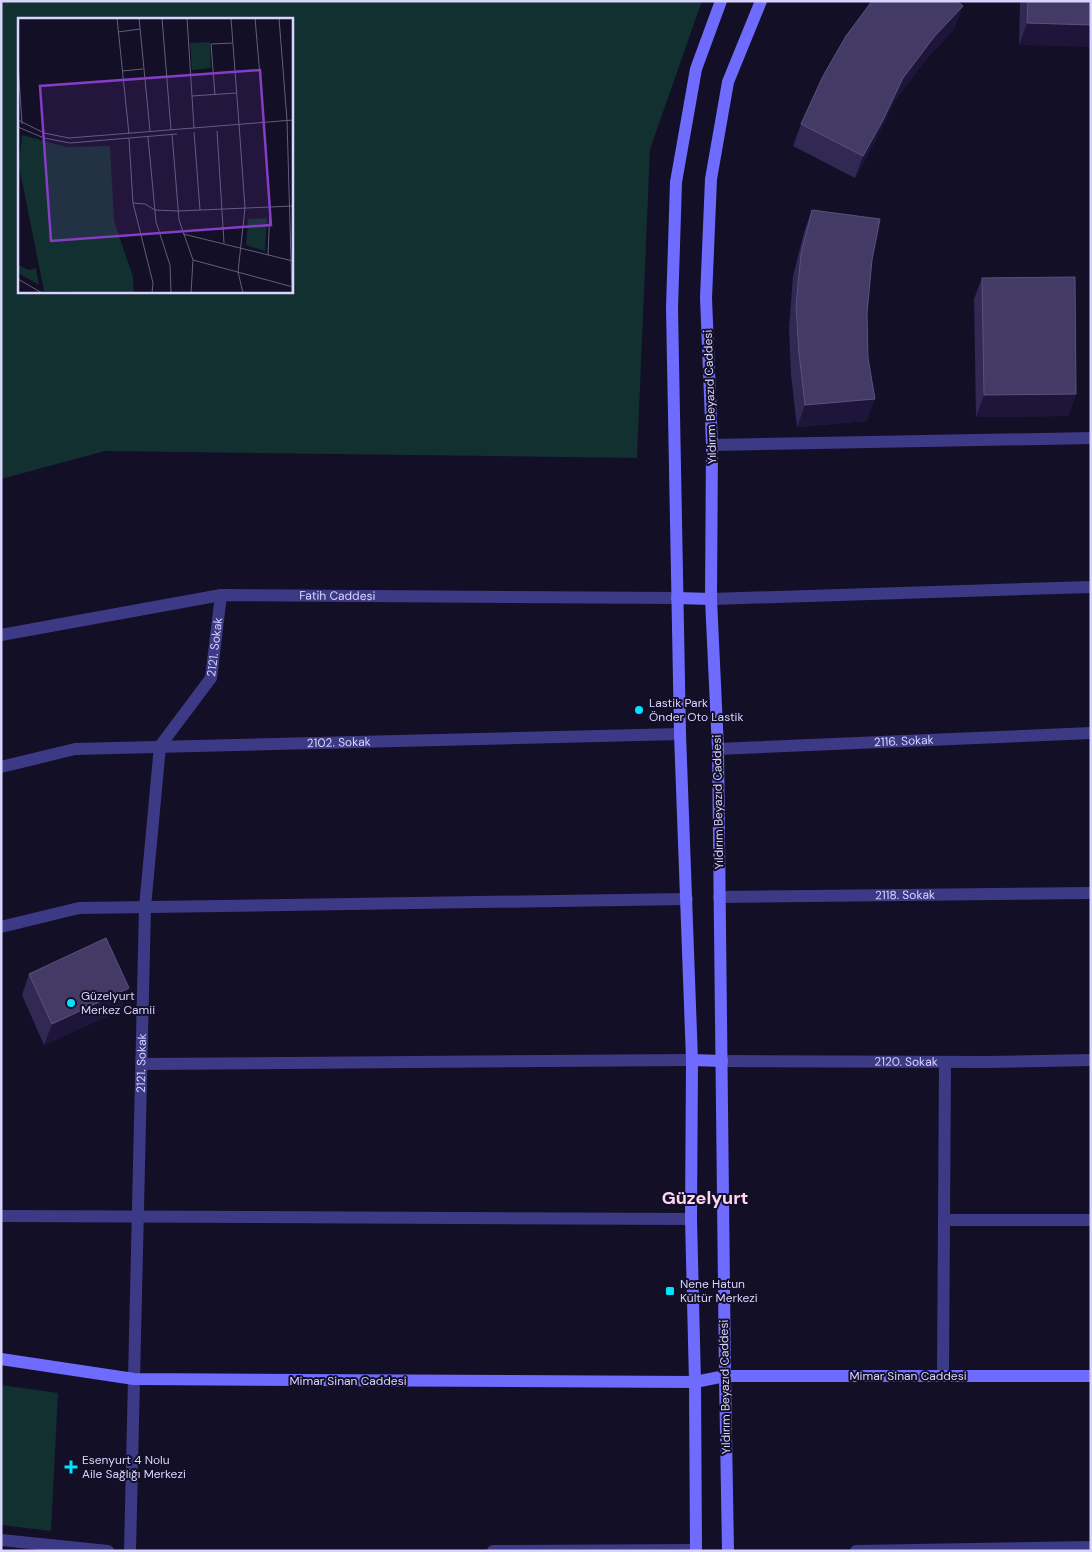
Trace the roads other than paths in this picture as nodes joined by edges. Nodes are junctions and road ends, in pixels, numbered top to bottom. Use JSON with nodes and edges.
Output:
{"nodes":[{"id":1,"x":721,"y":1,"type":"edge"},
{"id":2,"x":761,"y":1,"type":"edge"},
{"id":3,"x":1091,"y":438,"type":"edge"},
{"id":4,"x":712,"y":445,"type":"junction"},
{"id":5,"x":1091,"y":587,"type":"edge"},
{"id":6,"x":221,"y":595,"type":"junction"},
{"id":7,"x":677,"y":598,"type":"junction"},
{"id":8,"x":711,"y":599,"type":"junction"},
{"id":9,"x":1,"y":635,"type":"edge"},
{"id":10,"x":1091,"y":733,"type":"edge"},
{"id":11,"x":680,"y":734,"type":"junction"},
{"id":12,"x":160,"y":746,"type":"junction"},
{"id":13,"x":718,"y":749,"type":"junction"},
{"id":14,"x":1,"y":767,"type":"edge"},
{"id":15,"x":1091,"y":893,"type":"edge"},
{"id":16,"x":720,"y":898,"type":"junction"},
{"id":17,"x":687,"y":899,"type":"junction"},
{"id":18,"x":145,"y":907,"type":"junction"},
{"id":19,"x":1,"y":927,"type":"edge"},
{"id":20,"x":692,"y":1060,"type":"junction"},
{"id":21,"x":1091,"y":1060,"type":"edge"},
{"id":22,"x":722,"y":1061,"type":"junction"},
{"id":23,"x":945,"y":1062,"type":"junction"},
{"id":24,"x":142,"y":1064,"type":"junction"},
{"id":25,"x":1,"y":1216,"type":"edge"},
{"id":26,"x":138,"y":1217,"type":"junction"},
{"id":27,"x":691,"y":1220,"type":"junction"},
{"id":28,"x":944,"y":1220,"type":"junction"},
{"id":29,"x":1091,"y":1220,"type":"edge"},
{"id":30,"x":1,"y":1359,"type":"edge"},
{"id":31,"x":944,"y":1375,"type":"junction"},
{"id":32,"x":725,"y":1376,"type":"junction"},
{"id":33,"x":1091,"y":1376,"type":"edge"},
{"id":34,"x":134,"y":1379,"type":"junction"},
{"id":35,"x":696,"y":1382,"type":"junction"},
{"id":36,"x":1,"y":1540,"type":"edge"},
{"id":37,"x":1091,"y":1548,"type":"edge"},
{"id":38,"x":700,"y":1550,"type":"edge"},
{"id":39,"x":108,"y":1551,"type":"edge"},
{"id":40,"x":130,"y":1551,"type":"edge"},
{"id":41,"x":493,"y":1551,"type":"edge"},
{"id":42,"x":728,"y":1551,"type":"edge"},
{"id":43,"x":856,"y":1551,"type":"edge"}],
"edges":[{"from":1,"to":7,"type":"main road"},
{"from":2,"to":4,"type":"main road","name":"Yıldırım Beyazıd Caddesi"},
{"from":3,"to":4,"type":"street"},
{"from":4,"to":8,"type":"main road","name":"Yıldırım Beyazıd Caddesi"},
{"from":5,"to":8,"type":"street"},
{"from":6,"to":7,"type":"street","name":"Fatih Caddesi"},
{"from":6,"to":9,"type":"street","name":"Fatih Caddesi"},
{"from":6,"to":12,"type":"street","name":"2121. Sokak"},
{"from":7,"to":8,"type":"main road"},
{"from":7,"to":11,"type":"main road"},
{"from":8,"to":13,"type":"main road","name":"Yıldırım Beyazıd Caddesi"},
{"from":10,"to":13,"type":"street","name":"2116. Sokak"},
{"from":11,"to":12,"type":"street","name":"2102. Sokak"},
{"from":11,"to":17,"type":"main road"},
{"from":12,"to":14,"type":"street","name":"2102. Sokak"},
{"from":12,"to":18,"type":"street","name":"2121. Sokak"},
{"from":13,"to":16,"type":"main road","name":"Yıldırım Beyazıd Caddesi"},
{"from":15,"to":16,"type":"street","name":"2118. Sokak"},
{"from":16,"to":22,"type":"main road","name":"Yıldırım Beyazıd Caddesi"},
{"from":17,"to":18,"type":"street"},
{"from":17,"to":20,"type":"main road"},
{"from":18,"to":19,"type":"street"},
{"from":18,"to":24,"type":"street","name":"2121. Sokak"},
{"from":20,"to":22,"type":"main road"},
{"from":20,"to":24,"type":"street"},
{"from":20,"to":27,"type":"main road"},
{"from":21,"to":23,"type":"street","name":"2120. Sokak"},
{"from":22,"to":23,"type":"street","name":"2120. Sokak"},
{"from":22,"to":32,"type":"main road","name":"Yıldırım Beyazıd Caddesi"},
{"from":23,"to":28,"type":"street"},
{"from":24,"to":26,"type":"street","name":"2121. Sokak"},
{"from":25,"to":26,"type":"street"},
{"from":26,"to":27,"type":"street"},
{"from":26,"to":34,"type":"street","name":"2121. Sokak"},
{"from":27,"to":35,"type":"main road"},
{"from":28,"to":29,"type":"street"},
{"from":28,"to":31,"type":"street"},
{"from":30,"to":34,"type":"main road","name":"Mimar Sinan Caddesi"},
{"from":31,"to":32,"type":"main road","name":"Mimar Sinan Caddesi"},
{"from":31,"to":33,"type":"main road","name":"Mimar Sinan Caddesi"},
{"from":32,"to":35,"type":"main road","name":"Mimar Sinan Caddesi"},
{"from":32,"to":42,"type":"main road","name":"Yıldırım Beyazıd Caddesi"},
{"from":34,"to":35,"type":"main road","name":"Mimar Sinan Caddesi"},
{"from":34,"to":40,"type":"street","name":"2121. Sokak"},
{"from":35,"to":38,"type":"main road"},
{"from":36,"to":39,"type":"street"},
{"from":37,"to":43,"type":"street"},
{"from":38,"to":41,"type":"street"}]}
